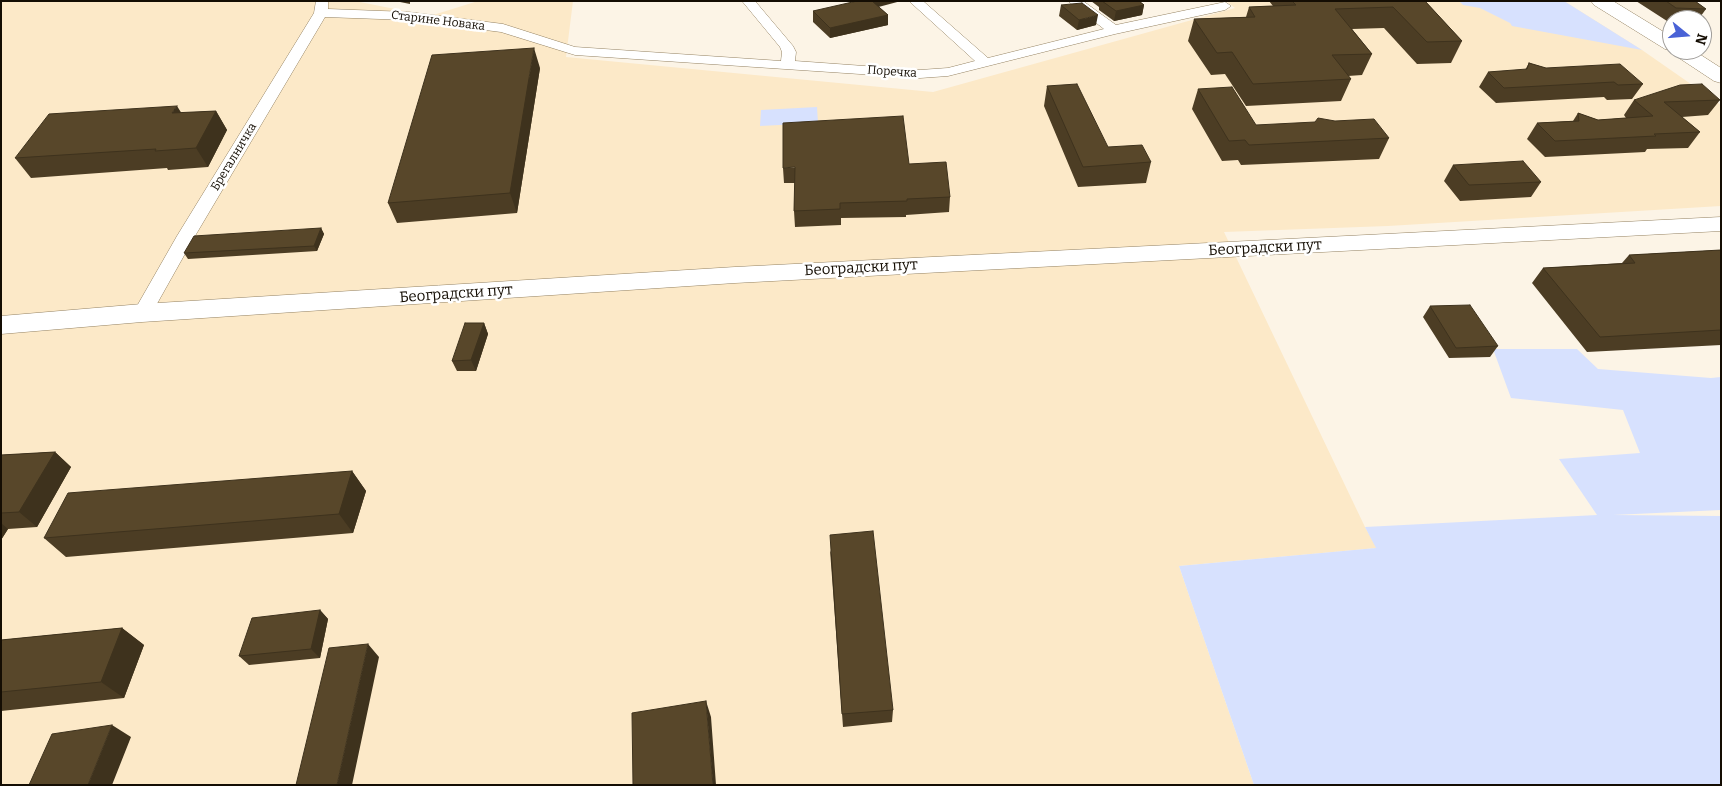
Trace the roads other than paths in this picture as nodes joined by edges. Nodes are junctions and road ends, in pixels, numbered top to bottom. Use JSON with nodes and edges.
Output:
{"nodes":[{"id":1,"x":748,"y":1,"type":"edge"},
{"id":2,"x":915,"y":1,"type":"edge"},
{"id":3,"x":1074,"y":1,"type":"edge"},
{"id":4,"x":1600,"y":1,"type":"edge"},
{"id":5,"x":1222,"y":3,"type":"edge"},
{"id":6,"x":321,"y":7,"type":"edge"},
{"id":7,"x":1114,"y":30,"type":"junction"},
{"id":8,"x":1662,"y":39,"type":"edge"},
{"id":9,"x":552,"y":44,"type":"joint"},
{"id":10,"x":1695,"y":60,"type":"edge"},
{"id":11,"x":984,"y":62,"type":"junction"},
{"id":12,"x":787,"y":66,"type":"junction"},
{"id":13,"x":1721,"y":77,"type":"edge"},
{"id":14,"x":1721,"y":224,"type":"edge"},
{"id":15,"x":142,"y":313,"type":"junction"},
{"id":16,"x":1,"y":325,"type":"edge"}],
"edges":[{"from":1,"to":12,"type":"street"},
{"from":2,"to":11,"type":"street"},
{"from":3,"to":7,"type":"street"},
{"from":4,"to":8,"type":"main road"},
{"from":5,"to":7,"type":"street","name":"Поречка"},
{"from":6,"to":9,"type":"street","name":"Старине Новака"},
{"from":6,"to":15,"type":"street","name":"Брегалничка"},
{"from":7,"to":11,"type":"street","name":"Поречка"},
{"from":9,"to":12,"type":"street","name":"Поречка"},
{"from":10,"to":13,"type":"main road"},
{"from":11,"to":12,"type":"street","name":"Поречка"},
{"from":14,"to":15,"type":"main road","name":"Београдски пут"},
{"from":15,"to":16,"type":"main road","name":"Београдски пут"}]}
